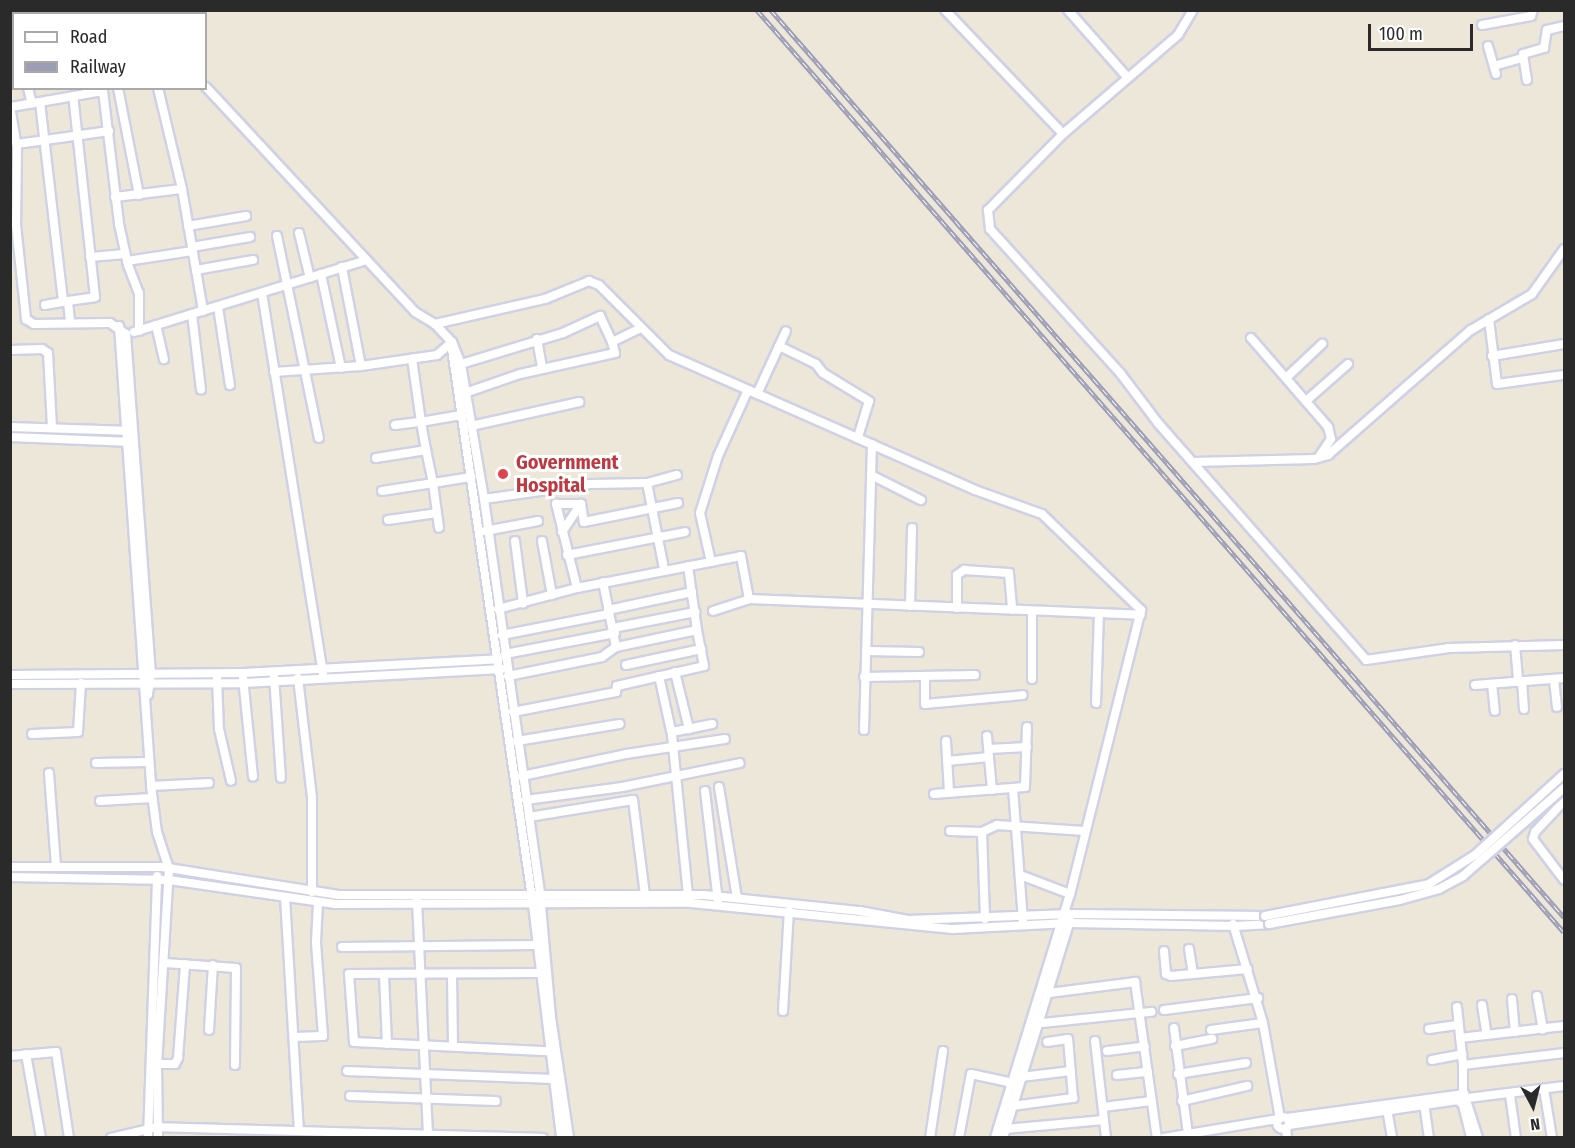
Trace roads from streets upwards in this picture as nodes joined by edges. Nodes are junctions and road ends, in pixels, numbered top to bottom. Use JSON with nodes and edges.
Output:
{"nodes":[{"id":1,"x":945,"y":10,"type":"edge"},
{"id":2,"x":1068,"y":10,"type":"edge"},
{"id":3,"x":1193,"y":10,"type":"edge"},
{"id":4,"x":1533,"y":10,"type":"edge"},
{"id":5,"x":1482,"y":25,"type":"dead end"},
{"id":6,"x":1564,"y":26,"type":"edge"},
{"id":7,"x":1488,"y":46,"type":"dead end"},
{"id":8,"x":1522,"y":58,"type":"junction"},
{"id":9,"x":1127,"y":76,"type":"junction"},
{"id":10,"x":1527,"y":80,"type":"dead end"},
{"id":11,"x":207,"y":88,"type":"edge"},
{"id":12,"x":29,"y":90,"type":"edge"},
{"id":13,"x":118,"y":90,"type":"edge"},
{"id":14,"x":158,"y":90,"type":"edge"},
{"id":15,"x":73,"y":96,"type":"junction"},
{"id":16,"x":36,"y":103,"type":"junction"},
{"id":17,"x":11,"y":107,"type":"edge"},
{"id":18,"x":109,"y":131,"type":"junction"},
{"id":19,"x":1063,"y":134,"type":"junction"},
{"id":20,"x":77,"y":136,"type":"junction"},
{"id":21,"x":44,"y":140,"type":"junction"},
{"id":22,"x":17,"y":144,"type":"junction"},
{"id":23,"x":182,"y":189,"type":"junction"},
{"id":24,"x":139,"y":195,"type":"junction"},
{"id":25,"x":115,"y":197,"type":"junction"},
{"id":26,"x":246,"y":216,"type":"dead end"},
{"id":27,"x":188,"y":226,"type":"junction"},
{"id":28,"x":298,"y":233,"type":"dead end"},
{"id":29,"x":277,"y":236,"type":"dead end"},
{"id":30,"x":250,"y":237,"type":"dead end"},
{"id":31,"x":192,"y":249,"type":"junction"},
{"id":32,"x":1564,"y":249,"type":"edge"},
{"id":33,"x":90,"y":257,"type":"junction"},
{"id":34,"x":126,"y":257,"type":"junction"},
{"id":35,"x":253,"y":260,"type":"dead end"},
{"id":36,"x":366,"y":260,"type":"junction"},
{"id":37,"x":342,"y":267,"type":"junction"},
{"id":38,"x":196,"y":270,"type":"junction"},
{"id":39,"x":321,"y":274,"type":"junction"},
{"id":40,"x":310,"y":278,"type":"junction"},
{"id":41,"x":289,"y":285,"type":"junction"},
{"id":42,"x":262,"y":293,"type":"junction"},
{"id":43,"x":66,"y":302,"type":"junction"},
{"id":44,"x":45,"y":305,"type":"dead end"},
{"id":45,"x":218,"y":307,"type":"junction"},
{"id":46,"x":203,"y":311,"type":"junction"},
{"id":47,"x":192,"y":314,"type":"junction"},
{"id":48,"x":1489,"y":319,"type":"junction"},
{"id":49,"x":70,"y":321,"type":"junction"},
{"id":50,"x":435,"y":324,"type":"junction"},
{"id":51,"x":156,"y":325,"type":"junction"},
{"id":52,"x":641,"y":327,"type":"junction"},
{"id":53,"x":139,"y":331,"type":"junction"},
{"id":54,"x":786,"y":331,"type":"dead end"},
{"id":55,"x":122,"y":335,"type":"junction"},
{"id":56,"x":1251,"y":338,"type":"dead end"},
{"id":57,"x":537,"y":339,"type":"junction"},
{"id":58,"x":452,"y":342,"type":"junction"},
{"id":59,"x":612,"y":342,"type":"junction"},
{"id":60,"x":1322,"y":344,"type":"dead end"},
{"id":61,"x":1564,"y":344,"type":"edge"},
{"id":62,"x":779,"y":346,"type":"junction"},
{"id":63,"x":10,"y":350,"type":"edge"},
{"id":64,"x":1492,"y":356,"type":"junction"},
{"id":65,"x":164,"y":359,"type":"dead end"},
{"id":66,"x":412,"y":359,"type":"junction"},
{"id":67,"x":461,"y":364,"type":"junction"},
{"id":68,"x":1348,"y":364,"type":"dead end"},
{"id":69,"x":361,"y":366,"type":"junction"},
{"id":70,"x":304,"y":368,"type":"junction"},
{"id":71,"x":341,"y":368,"type":"junction"},
{"id":72,"x":542,"y":368,"type":"junction"},
{"id":73,"x":274,"y":372,"type":"junction"},
{"id":74,"x":1564,"y":375,"type":"edge"},
{"id":75,"x":1286,"y":378,"type":"junction"},
{"id":76,"x":230,"y":385,"type":"dead end"},
{"id":77,"x":201,"y":390,"type":"dead end"},
{"id":78,"x":748,"y":390,"type":"junction"},
{"id":79,"x":465,"y":393,"type":"junction"},
{"id":80,"x":758,"y":394,"type":"junction"},
{"id":81,"x":1306,"y":401,"type":"junction"},
{"id":82,"x":579,"y":402,"type":"dead end"},
{"id":83,"x":460,"y":415,"type":"junction"},
{"id":84,"x":422,"y":422,"type":"junction"},
{"id":85,"x":395,"y":425,"type":"dead end"},
{"id":86,"x":471,"y":426,"type":"junction"},
{"id":87,"x":10,"y":427,"type":"edge"},
{"id":88,"x":52,"y":428,"type":"junction"},
{"id":89,"x":131,"y":431,"type":"junction"},
{"id":90,"x":10,"y":437,"type":"edge"},
{"id":91,"x":318,"y":438,"type":"dead end"},
{"id":92,"x":858,"y":438,"type":"junction"},
{"id":93,"x":132,"y":442,"type":"junction"},
{"id":94,"x":872,"y":444,"type":"junction"},
{"id":95,"x":426,"y":450,"type":"junction"},
{"id":96,"x":376,"y":458,"type":"dead end"},
{"id":97,"x":1319,"y":458,"type":"junction"},
{"id":98,"x":1193,"y":462,"type":"junction"},
{"id":99,"x":677,"y":475,"type":"dead end"},
{"id":100,"x":871,"y":476,"type":"junction"},
{"id":101,"x":472,"y":477,"type":"junction"},
{"id":102,"x":433,"y":483,"type":"junction"},
{"id":103,"x":647,"y":483,"type":"junction"},
{"id":104,"x":382,"y":491,"type":"dead end"},
{"id":105,"x":484,"y":499,"type":"junction"},
{"id":106,"x":921,"y":500,"type":"dead end"},
{"id":107,"x":678,"y":503,"type":"dead end"},
{"id":108,"x":581,"y":504,"type":"junction"},
{"id":109,"x":652,"y":509,"type":"junction"},
{"id":110,"x":437,"y":513,"type":"junction"},
{"id":111,"x":388,"y":520,"type":"dead end"},
{"id":112,"x":538,"y":521,"type":"dead end"},
{"id":113,"x":439,"y":528,"type":"dead end"},
{"id":114,"x":912,"y":528,"type":"dead end"},
{"id":115,"x":488,"y":530,"type":"junction"},
{"id":116,"x":478,"y":532,"type":"junction"},
{"id":117,"x":562,"y":532,"type":"junction"},
{"id":118,"x":685,"y":532,"type":"dead end"},
{"id":119,"x":657,"y":538,"type":"junction"},
{"id":120,"x":515,"y":541,"type":"dead end"},
{"id":121,"x":542,"y":541,"type":"dead end"},
{"id":122,"x":567,"y":555,"type":"junction"},
{"id":123,"x":711,"y":562,"type":"junction"},
{"id":124,"x":688,"y":566,"type":"junction"},
{"id":125,"x":664,"y":569,"type":"junction"},
{"id":126,"x":603,"y":582,"type":"junction"},
{"id":127,"x":577,"y":588,"type":"junction"},
{"id":128,"x":692,"y":592,"type":"junction"},
{"id":129,"x":552,"y":595,"type":"junction"},
{"id":130,"x":749,"y":599,"type":"junction"},
{"id":131,"x":523,"y":603,"type":"junction"},
{"id":132,"x":865,"y":604,"type":"junction"},
{"id":133,"x":910,"y":606,"type":"junction"},
{"id":134,"x":957,"y":608,"type":"junction"},
{"id":135,"x":498,"y":609,"type":"junction"},
{"id":136,"x":1012,"y":610,"type":"junction"},
{"id":137,"x":712,"y":611,"type":"dead end"},
{"id":138,"x":1032,"y":611,"type":"junction"},
{"id":139,"x":609,"y":612,"type":"junction"},
{"id":140,"x":695,"y":612,"type":"junction"},
{"id":141,"x":1099,"y":614,"type":"junction"},
{"id":142,"x":1141,"y":615,"type":"junction"},
{"id":143,"x":614,"y":630,"type":"junction"},
{"id":144,"x":697,"y":630,"type":"junction"},
{"id":145,"x":502,"y":635,"type":"junction"},
{"id":146,"x":1515,"y":645,"type":"junction"},
{"id":147,"x":1564,"y":645,"type":"edge"},
{"id":148,"x":616,"y":647,"type":"junction"},
{"id":149,"x":701,"y":649,"type":"junction"},
{"id":150,"x":866,"y":651,"type":"junction"},
{"id":151,"x":919,"y":652,"type":"dead end"},
{"id":152,"x":495,"y":659,"type":"junction"},
{"id":153,"x":504,"y":665,"type":"junction"},
{"id":154,"x":626,"y":666,"type":"dead end"},
{"id":155,"x":297,"y":671,"type":"junction"},
{"id":156,"x":675,"y":672,"type":"junction"},
{"id":157,"x":243,"y":673,"type":"junction"},
{"id":158,"x":323,"y":674,"type":"junction"},
{"id":159,"x":10,"y":675,"type":"edge"},
{"id":160,"x":975,"y":675,"type":"dead end"},
{"id":161,"x":274,"y":676,"type":"junction"},
{"id":162,"x":658,"y":676,"type":"junction"},
{"id":163,"x":925,"y":676,"type":"junction"},
{"id":164,"x":864,"y":677,"type":"junction"},
{"id":165,"x":148,"y":678,"type":"junction"},
{"id":166,"x":217,"y":678,"type":"junction"},
{"id":167,"x":1564,"y":678,"type":"edge"},
{"id":168,"x":1032,"y":679,"type":"dead end"},
{"id":169,"x":1554,"y":679,"type":"junction"},
{"id":170,"x":298,"y":681,"type":"junction"},
{"id":171,"x":1520,"y":682,"type":"junction"},
{"id":172,"x":81,"y":683,"type":"junction"},
{"id":173,"x":244,"y":683,"type":"junction"},
{"id":174,"x":10,"y":684,"type":"edge"},
{"id":175,"x":1492,"y":684,"type":"junction"},
{"id":176,"x":1475,"y":685,"type":"dead end"},
{"id":177,"x":1023,"y":695,"type":"dead end"},
{"id":178,"x":1096,"y":703,"type":"dead end"},
{"id":179,"x":1557,"y":707,"type":"dead end"},
{"id":180,"x":1524,"y":709,"type":"dead end"},
{"id":181,"x":1495,"y":711,"type":"dead end"},
{"id":182,"x":513,"y":712,"type":"junction"},
{"id":183,"x":620,"y":723,"type":"dead end"},
{"id":184,"x":712,"y":724,"type":"dead end"},
{"id":185,"x":1027,"y":727,"type":"dead end"},
{"id":186,"x":689,"y":729,"type":"junction"},
{"id":187,"x":864,"y":730,"type":"dead end"},
{"id":188,"x":672,"y":732,"type":"junction"},
{"id":189,"x":32,"y":734,"type":"dead end"},
{"id":190,"x":987,"y":735,"type":"dead end"},
{"id":191,"x":725,"y":739,"type":"dead end"},
{"id":192,"x":517,"y":741,"type":"junction"},
{"id":193,"x":946,"y":741,"type":"dead end"},
{"id":194,"x":1027,"y":747,"type":"junction"},
{"id":195,"x":674,"y":748,"type":"junction"},
{"id":196,"x":989,"y":753,"type":"junction"},
{"id":197,"x":947,"y":761,"type":"junction"},
{"id":198,"x":149,"y":762,"type":"junction"},
{"id":199,"x":96,"y":763,"type":"dead end"},
{"id":200,"x":740,"y":763,"type":"dead end"},
{"id":201,"x":49,"y":773,"type":"dead end"},
{"id":202,"x":677,"y":773,"type":"junction"},
{"id":203,"x":1564,"y":774,"type":"edge"},
{"id":204,"x":253,"y":776,"type":"dead end"},
{"id":205,"x":522,"y":776,"type":"junction"},
{"id":206,"x":281,"y":778,"type":"dead end"},
{"id":207,"x":231,"y":781,"type":"dead end"},
{"id":208,"x":209,"y":783,"type":"dead end"},
{"id":209,"x":151,"y":786,"type":"junction"},
{"id":210,"x":719,"y":787,"type":"dead end"},
{"id":211,"x":1012,"y":788,"type":"junction"},
{"id":212,"x":1564,"y":788,"type":"edge"},
{"id":213,"x":992,"y":790,"type":"junction"},
{"id":214,"x":705,"y":791,"type":"dead end"},
{"id":215,"x":949,"y":792,"type":"junction"},
{"id":216,"x":934,"y":794,"type":"dead end"},
{"id":217,"x":152,"y":798,"type":"junction"},
{"id":218,"x":526,"y":800,"type":"junction"},
{"id":219,"x":100,"y":801,"type":"dead end"},
{"id":220,"x":1564,"y":801,"type":"edge"},
{"id":221,"x":529,"y":817,"type":"junction"},
{"id":222,"x":1017,"y":829,"type":"junction"},
{"id":223,"x":950,"y":831,"type":"dead end"},
{"id":224,"x":1084,"y":831,"type":"junction"},
{"id":225,"x":982,"y":832,"type":"junction"},
{"id":226,"x":163,"y":857,"type":"junction"},
{"id":227,"x":10,"y":867,"type":"edge"},
{"id":228,"x":56,"y":867,"type":"junction"},
{"id":229,"x":157,"y":867,"type":"junction"},
{"id":230,"x":169,"y":869,"type":"junction"},
{"id":231,"x":1020,"y":875,"type":"junction"},
{"id":232,"x":10,"y":877,"type":"edge"},
{"id":233,"x":157,"y":880,"type":"junction"},
{"id":234,"x":169,"y":880,"type":"junction"},
{"id":235,"x":1564,"y":880,"type":"edge"},
{"id":236,"x":312,"y":892,"type":"junction"},
{"id":237,"x":536,"y":895,"type":"junction"},
{"id":238,"x":645,"y":895,"type":"junction"},
{"id":239,"x":688,"y":895,"type":"junction"},
{"id":240,"x":285,"y":897,"type":"junction"},
{"id":241,"x":1070,"y":897,"type":"junction"},
{"id":242,"x":736,"y":898,"type":"junction"},
{"id":243,"x":417,"y":900,"type":"junction"},
{"id":244,"x":718,"y":901,"type":"junction"},
{"id":245,"x":318,"y":902,"type":"junction"},
{"id":246,"x":537,"y":905,"type":"junction"},
{"id":247,"x":789,"y":911,"type":"junction"},
{"id":248,"x":985,"y":919,"type":"junction"},
{"id":249,"x":1066,"y":919,"type":"junction"},
{"id":250,"x":1267,"y":920,"type":"junction"},
{"id":251,"x":1023,"y":921,"type":"junction"},
{"id":252,"x":1232,"y":922,"type":"junction"},
{"id":253,"x":421,"y":945,"type":"junction"},
{"id":254,"x":536,"y":945,"type":"junction"},
{"id":255,"x":342,"y":947,"type":"dead end"},
{"id":256,"x":1189,"y":949,"type":"dead end"},
{"id":257,"x":1164,"y":951,"type":"dead end"},
{"id":258,"x":165,"y":963,"type":"junction"},
{"id":259,"x":184,"y":964,"type":"junction"},
{"id":260,"x":213,"y":965,"type":"junction"},
{"id":261,"x":1248,"y":969,"type":"junction"},
{"id":262,"x":539,"y":973,"type":"junction"},
{"id":263,"x":422,"y":974,"type":"junction"},
{"id":264,"x":452,"y":974,"type":"junction"},
{"id":265,"x":1193,"y":974,"type":"junction"},
{"id":266,"x":384,"y":975,"type":"junction"},
{"id":267,"x":1049,"y":993,"type":"junction"},
{"id":268,"x":1537,"y":996,"type":"dead end"},
{"id":269,"x":1257,"y":998,"type":"junction"},
{"id":270,"x":1512,"y":999,"type":"dead end"},
{"id":271,"x":1482,"y":1005,"type":"dead end"},
{"id":272,"x":1457,"y":1007,"type":"dead end"},
{"id":273,"x":1164,"y":1010,"type":"dead end"},
{"id":274,"x":783,"y":1011,"type":"dead end"},
{"id":275,"x":1146,"y":1013,"type":"junction"},
{"id":276,"x":1263,"y":1023,"type":"junction"},
{"id":277,"x":1033,"y":1024,"type":"junction"},
{"id":278,"x":1459,"y":1025,"type":"junction"},
{"id":279,"x":1564,"y":1026,"type":"edge"},
{"id":280,"x":1174,"y":1028,"type":"dead end"},
{"id":281,"x":1429,"y":1029,"type":"dead end"},
{"id":282,"x":1543,"y":1029,"type":"junction"},
{"id":283,"x":209,"y":1030,"type":"dead end"},
{"id":284,"x":1515,"y":1032,"type":"junction"},
{"id":285,"x":1486,"y":1035,"type":"junction"},
{"id":286,"x":294,"y":1037,"type":"junction"},
{"id":287,"x":1460,"y":1038,"type":"junction"},
{"id":288,"x":1095,"y":1041,"type":"dead end"},
{"id":289,"x":1047,"y":1042,"type":"dead end"},
{"id":290,"x":387,"y":1044,"type":"junction"},
{"id":291,"x":425,"y":1044,"type":"junction"},
{"id":292,"x":453,"y":1046,"type":"junction"},
{"id":293,"x":1145,"y":1046,"type":"junction"},
{"id":294,"x":1175,"y":1046,"type":"junction"},
{"id":295,"x":548,"y":1051,"type":"junction"},
{"id":296,"x":943,"y":1051,"type":"dead end"},
{"id":297,"x":1107,"y":1051,"type":"dead end"},
{"id":298,"x":1564,"y":1053,"type":"edge"},
{"id":299,"x":26,"y":1054,"type":"junction"},
{"id":300,"x":1462,"y":1054,"type":"junction"},
{"id":301,"x":10,"y":1056,"type":"edge"},
{"id":302,"x":1432,"y":1060,"type":"dead end"},
{"id":303,"x":1246,"y":1063,"type":"dead end"},
{"id":304,"x":157,"y":1065,"type":"junction"},
{"id":305,"x":235,"y":1065,"type":"dead end"},
{"id":306,"x":1463,"y":1065,"type":"junction"},
{"id":307,"x":347,"y":1071,"type":"dead end"},
{"id":308,"x":1071,"y":1071,"type":"junction"},
{"id":309,"x":1148,"y":1072,"type":"junction"},
{"id":310,"x":426,"y":1073,"type":"junction"},
{"id":311,"x":1178,"y":1074,"type":"junction"},
{"id":312,"x":1117,"y":1075,"type":"dead end"},
{"id":313,"x":1021,"y":1077,"type":"junction"},
{"id":314,"x":553,"y":1079,"type":"junction"},
{"id":315,"x":1013,"y":1083,"type":"junction"},
{"id":316,"x":1247,"y":1086,"type":"dead end"},
{"id":317,"x":1564,"y":1086,"type":"edge"},
{"id":318,"x":1545,"y":1089,"type":"junction"},
{"id":319,"x":1510,"y":1095,"type":"junction"},
{"id":320,"x":350,"y":1096,"type":"dead end"},
{"id":321,"x":426,"y":1098,"type":"junction"},
{"id":322,"x":1465,"y":1098,"type":"junction"},
{"id":323,"x":496,"y":1101,"type":"dead end"},
{"id":324,"x":1152,"y":1101,"type":"junction"},
{"id":325,"x":1182,"y":1101,"type":"junction"},
{"id":326,"x":1424,"y":1103,"type":"junction"},
{"id":327,"x":1012,"y":1106,"type":"junction"},
{"id":328,"x":1102,"y":1107,"type":"junction"},
{"id":329,"x":1387,"y":1109,"type":"junction"},
{"id":330,"x":1104,"y":1120,"type":"junction"},
{"id":331,"x":1283,"y":1124,"type":"edge"},
{"id":332,"x":147,"y":1127,"type":"junction"},
{"id":333,"x":157,"y":1127,"type":"junction"},
{"id":334,"x":299,"y":1131,"type":"junction"},
{"id":335,"x":131,"y":1133,"type":"junction"},
{"id":336,"x":1004,"y":1133,"type":"edge"},
{"id":337,"x":428,"y":1134,"type":"junction"},
{"id":338,"x":1188,"y":1134,"type":"junction"},
{"id":339,"x":326,"y":1135,"type":"edge"},
{"id":340,"x":41,"y":1137,"type":"edge"},
{"id":341,"x":69,"y":1137,"type":"edge"},
{"id":342,"x":111,"y":1137,"type":"edge"},
{"id":343,"x":148,"y":1137,"type":"edge"},
{"id":344,"x":158,"y":1137,"type":"edge"},
{"id":345,"x":543,"y":1137,"type":"edge"},
{"id":346,"x":565,"y":1137,"type":"edge"},
{"id":347,"x":930,"y":1137,"type":"edge"},
{"id":348,"x":959,"y":1137,"type":"edge"},
{"id":349,"x":995,"y":1137,"type":"edge"},
{"id":350,"x":1106,"y":1137,"type":"edge"},
{"id":351,"x":1158,"y":1137,"type":"edge"},
{"id":352,"x":1164,"y":1137,"type":"edge"},
{"id":353,"x":1198,"y":1137,"type":"edge"},
{"id":354,"x":1392,"y":1137,"type":"edge"},
{"id":355,"x":1429,"y":1137,"type":"edge"},
{"id":356,"x":1471,"y":1137,"type":"edge"},
{"id":357,"x":1478,"y":1137,"type":"edge"},
{"id":358,"x":1516,"y":1137,"type":"edge"},
{"id":359,"x":1552,"y":1137,"type":"edge"}],
"edges":[{"from":1,"to":19,"type":"street"},
{"from":2,"to":9,"type":"street"},
{"from":3,"to":9,"type":"street"},
{"from":4,"to":5,"type":"street"},
{"from":6,"to":8,"type":"street"},
{"from":7,"to":8,"type":"street"},
{"from":8,"to":10,"type":"street"},
{"from":9,"to":19,"type":"street"},
{"from":11,"to":36,"type":"street"},
{"from":12,"to":16,"type":"street"},
{"from":13,"to":24,"type":"street"},
{"from":14,"to":23,"type":"street"},
{"from":15,"to":16,"type":"street"},
{"from":15,"to":18,"type":"street"},
{"from":15,"to":20,"type":"street"},
{"from":16,"to":17,"type":"street"},
{"from":16,"to":21,"type":"street"},
{"from":17,"to":22,"type":"street"},
{"from":18,"to":20,"type":"street"},
{"from":18,"to":25,"type":"street"},
{"from":19,"to":98,"type":"street"},
{"from":20,"to":21,"type":"street"},
{"from":20,"to":33,"type":"street"},
{"from":21,"to":22,"type":"street"},
{"from":21,"to":43,"type":"street"},
{"from":22,"to":49,"type":"street"},
{"from":23,"to":24,"type":"street"},
{"from":23,"to":27,"type":"street"},
{"from":24,"to":25,"type":"street"},
{"from":25,"to":34,"type":"street"},
{"from":26,"to":27,"type":"street"},
{"from":27,"to":31,"type":"street"},
{"from":28,"to":40,"type":"street"},
{"from":29,"to":41,"type":"street"},
{"from":30,"to":31,"type":"street"},
{"from":31,"to":34,"type":"street"},
{"from":31,"to":38,"type":"street"},
{"from":32,"to":48,"type":"street"},
{"from":33,"to":34,"type":"street"},
{"from":33,"to":43,"type":"street"},
{"from":34,"to":53,"type":"street"},
{"from":35,"to":38,"type":"street"},
{"from":36,"to":37,"type":"street"},
{"from":36,"to":50,"type":"street"},
{"from":37,"to":39,"type":"street"},
{"from":37,"to":69,"type":"street"},
{"from":38,"to":46,"type":"street"},
{"from":39,"to":40,"type":"street"},
{"from":39,"to":71,"type":"street"},
{"from":40,"to":41,"type":"street"},
{"from":41,"to":42,"type":"street"},
{"from":41,"to":70,"type":"street"},
{"from":42,"to":45,"type":"street"},
{"from":42,"to":73,"type":"street"},
{"from":43,"to":44,"type":"street"},
{"from":43,"to":49,"type":"street"},
{"from":45,"to":46,"type":"street"},
{"from":45,"to":76,"type":"street"},
{"from":46,"to":47,"type":"street"},
{"from":47,"to":51,"type":"street"},
{"from":47,"to":77,"type":"street"},
{"from":48,"to":64,"type":"street"},
{"from":48,"to":97,"type":"street"},
{"from":49,"to":55,"type":"street"},
{"from":50,"to":52,"type":"street"},
{"from":50,"to":58,"type":"street"},
{"from":51,"to":53,"type":"street"},
{"from":51,"to":65,"type":"street"},
{"from":52,"to":59,"type":"street"},
{"from":52,"to":78,"type":"street"},
{"from":53,"to":55,"type":"street"},
{"from":54,"to":62,"type":"street"},
{"from":55,"to":89,"type":"street"},
{"from":56,"to":75,"type":"street"},
{"from":57,"to":59,"type":"street"},
{"from":57,"to":67,"type":"street"},
{"from":57,"to":72,"type":"street"},
{"from":58,"to":66,"type":"street"},
{"from":58,"to":67,"type":"street"},
{"from":58,"to":83,"type":"street"},
{"from":59,"to":72,"type":"street"},
{"from":60,"to":75,"type":"street"},
{"from":61,"to":64,"type":"street"},
{"from":62,"to":80,"type":"street"},
{"from":62,"to":92,"type":"street"},
{"from":63,"to":88,"type":"street"},
{"from":64,"to":74,"type":"street"},
{"from":66,"to":69,"type":"street"},
{"from":66,"to":84,"type":"street"},
{"from":67,"to":79,"type":"street"},
{"from":68,"to":81,"type":"street"},
{"from":69,"to":71,"type":"street"},
{"from":70,"to":71,"type":"street"},
{"from":70,"to":73,"type":"street"},
{"from":70,"to":91,"type":"street"},
{"from":72,"to":79,"type":"street"},
{"from":73,"to":158,"type":"street"},
{"from":75,"to":81,"type":"street"},
{"from":78,"to":80,"type":"street"},
{"from":78,"to":123,"type":"street"},
{"from":79,"to":86,"type":"street"},
{"from":80,"to":92,"type":"street"},
{"from":81,"to":97,"type":"street"},
{"from":82,"to":86,"type":"street"},
{"from":83,"to":84,"type":"street"},
{"from":83,"to":101,"type":"street"},
{"from":84,"to":85,"type":"street"},
{"from":84,"to":95,"type":"street"},
{"from":86,"to":105,"type":"street"},
{"from":87,"to":88,"type":"street"},
{"from":88,"to":89,"type":"street"},
{"from":89,"to":93,"type":"street"},
{"from":90,"to":93,"type":"street"},
{"from":92,"to":94,"type":"street"},
{"from":93,"to":165,"type":"street"},
{"from":94,"to":100,"type":"street"},
{"from":94,"to":142,"type":"street"},
{"from":95,"to":96,"type":"street"},
{"from":95,"to":102,"type":"street"},
{"from":97,"to":98,"type":"street"},
{"from":98,"to":146,"type":"street"},
{"from":99,"to":103,"type":"street"},
{"from":100,"to":106,"type":"street"},
{"from":100,"to":132,"type":"street"},
{"from":101,"to":102,"type":"street"},
{"from":101,"to":116,"type":"street"},
{"from":102,"to":104,"type":"street"},
{"from":102,"to":110,"type":"street"},
{"from":103,"to":105,"type":"street"},
{"from":103,"to":109,"type":"street"},
{"from":105,"to":115,"type":"street"},
{"from":107,"to":109,"type":"street"},
{"from":108,"to":109,"type":"street"},
{"from":108,"to":117,"type":"street"},
{"from":108,"to":117,"type":"street"},
{"from":109,"to":119,"type":"street"},
{"from":110,"to":111,"type":"street"},
{"from":110,"to":113,"type":"street"},
{"from":112,"to":115,"type":"street"},
{"from":114,"to":133,"type":"street"},
{"from":115,"to":116,"type":"street"},
{"from":115,"to":135,"type":"street"},
{"from":116,"to":152,"type":"street"},
{"from":117,"to":122,"type":"street"},
{"from":118,"to":119,"type":"street"},
{"from":119,"to":122,"type":"street"},
{"from":119,"to":125,"type":"street"},
{"from":120,"to":131,"type":"street"},
{"from":121,"to":129,"type":"street"},
{"from":122,"to":127,"type":"street"},
{"from":123,"to":124,"type":"street"},
{"from":123,"to":130,"type":"street"},
{"from":124,"to":125,"type":"street"},
{"from":124,"to":128,"type":"street"},
{"from":125,"to":126,"type":"street"},
{"from":126,"to":127,"type":"street"},
{"from":126,"to":139,"type":"street"},
{"from":127,"to":129,"type":"street"},
{"from":128,"to":139,"type":"street"},
{"from":128,"to":140,"type":"street"},
{"from":129,"to":131,"type":"street"},
{"from":130,"to":132,"type":"street"},
{"from":130,"to":137,"type":"street"},
{"from":131,"to":135,"type":"street"},
{"from":132,"to":133,"type":"street"},
{"from":132,"to":150,"type":"street"},
{"from":133,"to":134,"type":"street"},
{"from":134,"to":136,"type":"street"},
{"from":134,"to":136,"type":"street"},
{"from":135,"to":145,"type":"street"},
{"from":136,"to":138,"type":"street"},
{"from":138,"to":141,"type":"street"},
{"from":138,"to":168,"type":"street"},
{"from":139,"to":143,"type":"street"},
{"from":139,"to":145,"type":"street"},
{"from":140,"to":143,"type":"street"},
{"from":140,"to":144,"type":"street"},
{"from":141,"to":142,"type":"street"},
{"from":141,"to":178,"type":"street"},
{"from":142,"to":224,"type":"street"},
{"from":143,"to":148,"type":"street"},
{"from":143,"to":153,"type":"street"},
{"from":144,"to":148,"type":"street"},
{"from":144,"to":149,"type":"street"},
{"from":145,"to":153,"type":"street"},
{"from":146,"to":147,"type":"street"},
{"from":146,"to":171,"type":"street"},
{"from":148,"to":153,"type":"street"},
{"from":149,"to":154,"type":"street"},
{"from":149,"to":156,"type":"street"},
{"from":150,"to":151,"type":"street"},
{"from":150,"to":164,"type":"street"},
{"from":152,"to":153,"type":"street"},
{"from":152,"to":158,"type":"street"},
{"from":153,"to":158,"type":"street"},
{"from":153,"to":182,"type":"street"},
{"from":153,"to":237,"type":"street"},
{"from":155,"to":158,"type":"street"},
{"from":155,"to":161,"type":"street"},
{"from":155,"to":170,"type":"street"},
{"from":156,"to":162,"type":"street"},
{"from":156,"to":186,"type":"street"},
{"from":157,"to":161,"type":"street"},
{"from":157,"to":166,"type":"street"},
{"from":157,"to":173,"type":"street"},
{"from":158,"to":170,"type":"street"},
{"from":159,"to":165,"type":"street"},
{"from":160,"to":163,"type":"street"},
{"from":161,"to":170,"type":"street"},
{"from":161,"to":173,"type":"street"},
{"from":161,"to":206,"type":"street"},
{"from":162,"to":182,"type":"street"},
{"from":162,"to":188,"type":"street"},
{"from":163,"to":164,"type":"street"},
{"from":163,"to":177,"type":"street"},
{"from":164,"to":187,"type":"street"},
{"from":165,"to":166,"type":"street"},
{"from":165,"to":172,"type":"street"},
{"from":165,"to":198,"type":"street"},
{"from":166,"to":173,"type":"street"},
{"from":166,"to":207,"type":"street"},
{"from":167,"to":169,"type":"street"},
{"from":169,"to":171,"type":"street"},
{"from":169,"to":179,"type":"street"},
{"from":170,"to":236,"type":"street"},
{"from":171,"to":175,"type":"street"},
{"from":171,"to":180,"type":"street"},
{"from":172,"to":174,"type":"street"},
{"from":172,"to":189,"type":"street"},
{"from":173,"to":204,"type":"street"},
{"from":175,"to":176,"type":"street"},
{"from":175,"to":181,"type":"street"},
{"from":182,"to":192,"type":"street"},
{"from":183,"to":192,"type":"street"},
{"from":184,"to":186,"type":"street"},
{"from":185,"to":194,"type":"street"},
{"from":186,"to":188,"type":"street"},
{"from":188,"to":195,"type":"street"},
{"from":190,"to":196,"type":"street"},
{"from":191,"to":195,"type":"street"},
{"from":192,"to":205,"type":"street"},
{"from":193,"to":197,"type":"street"},
{"from":194,"to":196,"type":"street"},
{"from":194,"to":211,"type":"street"},
{"from":195,"to":202,"type":"street"},
{"from":195,"to":205,"type":"street"},
{"from":196,"to":197,"type":"street"},
{"from":196,"to":213,"type":"street"},
{"from":197,"to":215,"type":"street"},
{"from":198,"to":199,"type":"street"},
{"from":198,"to":209,"type":"street"},
{"from":200,"to":202,"type":"street"},
{"from":201,"to":228,"type":"street"},
{"from":202,"to":218,"type":"street"},
{"from":202,"to":239,"type":"street"},
{"from":203,"to":250,"type":"street","bridge":true},
{"from":205,"to":218,"type":"street"},
{"from":208,"to":209,"type":"street"},
{"from":209,"to":217,"type":"street"},
{"from":210,"to":242,"type":"street"},
{"from":211,"to":213,"type":"street"},
{"from":211,"to":222,"type":"street"},
{"from":212,"to":250,"type":"street","bridge":true},
{"from":213,"to":215,"type":"street"},
{"from":214,"to":244,"type":"street"},
{"from":215,"to":216,"type":"street"},
{"from":217,"to":219,"type":"street"},
{"from":217,"to":226,"type":"street"},
{"from":218,"to":221,"type":"street"},
{"from":220,"to":235,"type":"street"},
{"from":221,"to":237,"type":"street"},
{"from":221,"to":238,"type":"street"},
{"from":222,"to":224,"type":"street"},
{"from":222,"to":225,"type":"street"},
{"from":222,"to":231,"type":"street"},
{"from":223,"to":225,"type":"street"},
{"from":224,"to":241,"type":"street"},
{"from":225,"to":248,"type":"street"},
{"from":226,"to":229,"type":"street"},
{"from":226,"to":230,"type":"street"},
{"from":227,"to":228,"type":"street"},
{"from":228,"to":229,"type":"street"},
{"from":229,"to":230,"type":"street"},
{"from":229,"to":233,"type":"street"},
{"from":230,"to":234,"type":"street"},
{"from":230,"to":236,"type":"street"},
{"from":231,"to":241,"type":"street"},
{"from":231,"to":251,"type":"street"},
{"from":232,"to":233,"type":"street"},
{"from":233,"to":234,"type":"street"},
{"from":233,"to":332,"type":"street"},
{"from":234,"to":240,"type":"street"},
{"from":234,"to":258,"type":"street"},
{"from":236,"to":243,"type":"street"},
{"from":237,"to":238,"type":"street"},
{"from":237,"to":243,"type":"street"},
{"from":237,"to":246,"type":"street"},
{"from":238,"to":239,"type":"street"},
{"from":239,"to":244,"type":"street"},
{"from":240,"to":245,"type":"street"},
{"from":240,"to":286,"type":"street"},
{"from":241,"to":249,"type":"street"},
{"from":242,"to":244,"type":"street"},
{"from":242,"to":248,"type":"street"},
{"from":243,"to":245,"type":"street"},
{"from":243,"to":246,"type":"street"},
{"from":243,"to":253,"type":"street"},
{"from":244,"to":246,"type":"street"},
{"from":244,"to":247,"type":"street"},
{"from":245,"to":286,"type":"street"},
{"from":246,"to":254,"type":"street"},
{"from":246,"to":346,"type":"street"},
{"from":247,"to":251,"type":"street"},
{"from":247,"to":274,"type":"street"},
{"from":248,"to":251,"type":"street"},
{"from":249,"to":251,"type":"street"},
{"from":249,"to":252,"type":"street"},
{"from":249,"to":267,"type":"street"},
{"from":249,"to":277,"type":"street"},
{"from":250,"to":252,"type":"street"},
{"from":252,"to":261,"type":"street"},
{"from":253,"to":254,"type":"street"},
{"from":253,"to":255,"type":"street"},
{"from":253,"to":263,"type":"street"},
{"from":254,"to":262,"type":"street"},
{"from":256,"to":265,"type":"street"},
{"from":257,"to":265,"type":"street"},
{"from":258,"to":259,"type":"street"},
{"from":258,"to":304,"type":"street"},
{"from":259,"to":260,"type":"street"},
{"from":259,"to":304,"type":"street"},
{"from":260,"to":283,"type":"street"},
{"from":260,"to":305,"type":"street"},
{"from":261,"to":265,"type":"street"},
{"from":261,"to":269,"type":"street"},
{"from":262,"to":264,"type":"street"},
{"from":262,"to":295,"type":"street"},
{"from":263,"to":264,"type":"street"},
{"from":263,"to":266,"type":"street"},
{"from":263,"to":291,"type":"street"},
{"from":264,"to":292,"type":"street"},
{"from":266,"to":290,"type":"street"},
{"from":266,"to":290,"type":"street"},
{"from":267,"to":275,"type":"street"},
{"from":267,"to":277,"type":"street"},
{"from":268,"to":282,"type":"street"},
{"from":269,"to":273,"type":"street"},
{"from":269,"to":276,"type":"street"},
{"from":270,"to":284,"type":"street"},
{"from":271,"to":285,"type":"street"},
{"from":272,"to":278,"type":"street"},
{"from":275,"to":277,"type":"street"},
{"from":275,"to":293,"type":"street"},
{"from":276,"to":294,"type":"street"},
{"from":276,"to":331,"type":"street"},
{"from":277,"to":313,"type":"street"},
{"from":277,"to":315,"type":"street"},
{"from":278,"to":281,"type":"street"},
{"from":278,"to":287,"type":"street"},
{"from":279,"to":282,"type":"street"},
{"from":280,"to":294,"type":"street"},
{"from":282,"to":284,"type":"street"},
{"from":284,"to":285,"type":"street"},
{"from":285,"to":287,"type":"street"},
{"from":286,"to":334,"type":"street"},
{"from":287,"to":300,"type":"street"},
{"from":288,"to":328,"type":"street"},
{"from":289,"to":308,"type":"street"},
{"from":290,"to":291,"type":"street"},
{"from":291,"to":292,"type":"street"},
{"from":291,"to":310,"type":"street"},
{"from":292,"to":295,"type":"street"},
{"from":293,"to":297,"type":"street"},
{"from":293,"to":309,"type":"street"},
{"from":294,"to":311,"type":"street"},
{"from":295,"to":314,"type":"street"},
{"from":296,"to":347,"type":"street"},
{"from":298,"to":306,"type":"street"},
{"from":299,"to":301,"type":"street"},
{"from":299,"to":340,"type":"street"},
{"from":299,"to":341,"type":"street"},
{"from":300,"to":302,"type":"street"},
{"from":300,"to":306,"type":"street"},
{"from":303,"to":311,"type":"street"},
{"from":304,"to":333,"type":"street"},
{"from":306,"to":322,"type":"street"},
{"from":307,"to":310,"type":"street"},
{"from":308,"to":313,"type":"street"},
{"from":308,"to":327,"type":"street"},
{"from":309,"to":312,"type":"street"},
{"from":309,"to":324,"type":"street"},
{"from":310,"to":314,"type":"street"},
{"from":310,"to":321,"type":"street"},
{"from":311,"to":325,"type":"street"},
{"from":313,"to":327,"type":"street"},
{"from":314,"to":346,"type":"street"},
{"from":315,"to":348,"type":"street"},
{"from":315,"to":349,"type":"street"},
{"from":316,"to":325,"type":"street"},
{"from":317,"to":318,"type":"street"},
{"from":318,"to":319,"type":"street"},
{"from":318,"to":359,"type":"street"},
{"from":319,"to":322,"type":"street"},
{"from":319,"to":358,"type":"street"},
{"from":320,"to":321,"type":"street"},
{"from":321,"to":323,"type":"street"},
{"from":321,"to":337,"type":"street"},
{"from":322,"to":326,"type":"street"},
{"from":322,"to":331,"type":"street"},
{"from":322,"to":356,"type":"street"},
{"from":322,"to":357,"type":"street"},
{"from":324,"to":328,"type":"street"},
{"from":324,"to":351,"type":"street"},
{"from":325,"to":338,"type":"street"},
{"from":326,"to":329,"type":"street"},
{"from":326,"to":355,"type":"street"},
{"from":327,"to":336,"type":"street"},
{"from":328,"to":330,"type":"street"},
{"from":329,"to":331,"type":"street"},
{"from":329,"to":354,"type":"street"},
{"from":330,"to":336,"type":"street"},
{"from":330,"to":350,"type":"street"},
{"from":331,"to":338,"type":"street"},
{"from":331,"to":353,"type":"street"},
{"from":332,"to":333,"type":"street"},
{"from":332,"to":335,"type":"street"},
{"from":332,"to":343,"type":"street"},
{"from":333,"to":334,"type":"street"},
{"from":333,"to":344,"type":"street"},
{"from":334,"to":339,"type":"street"},
{"from":335,"to":342,"type":"street"},
{"from":335,"to":343,"type":"street"},
{"from":337,"to":339,"type":"street"},
{"from":337,"to":345,"type":"street"},
{"from":338,"to":352,"type":"street"}]}
